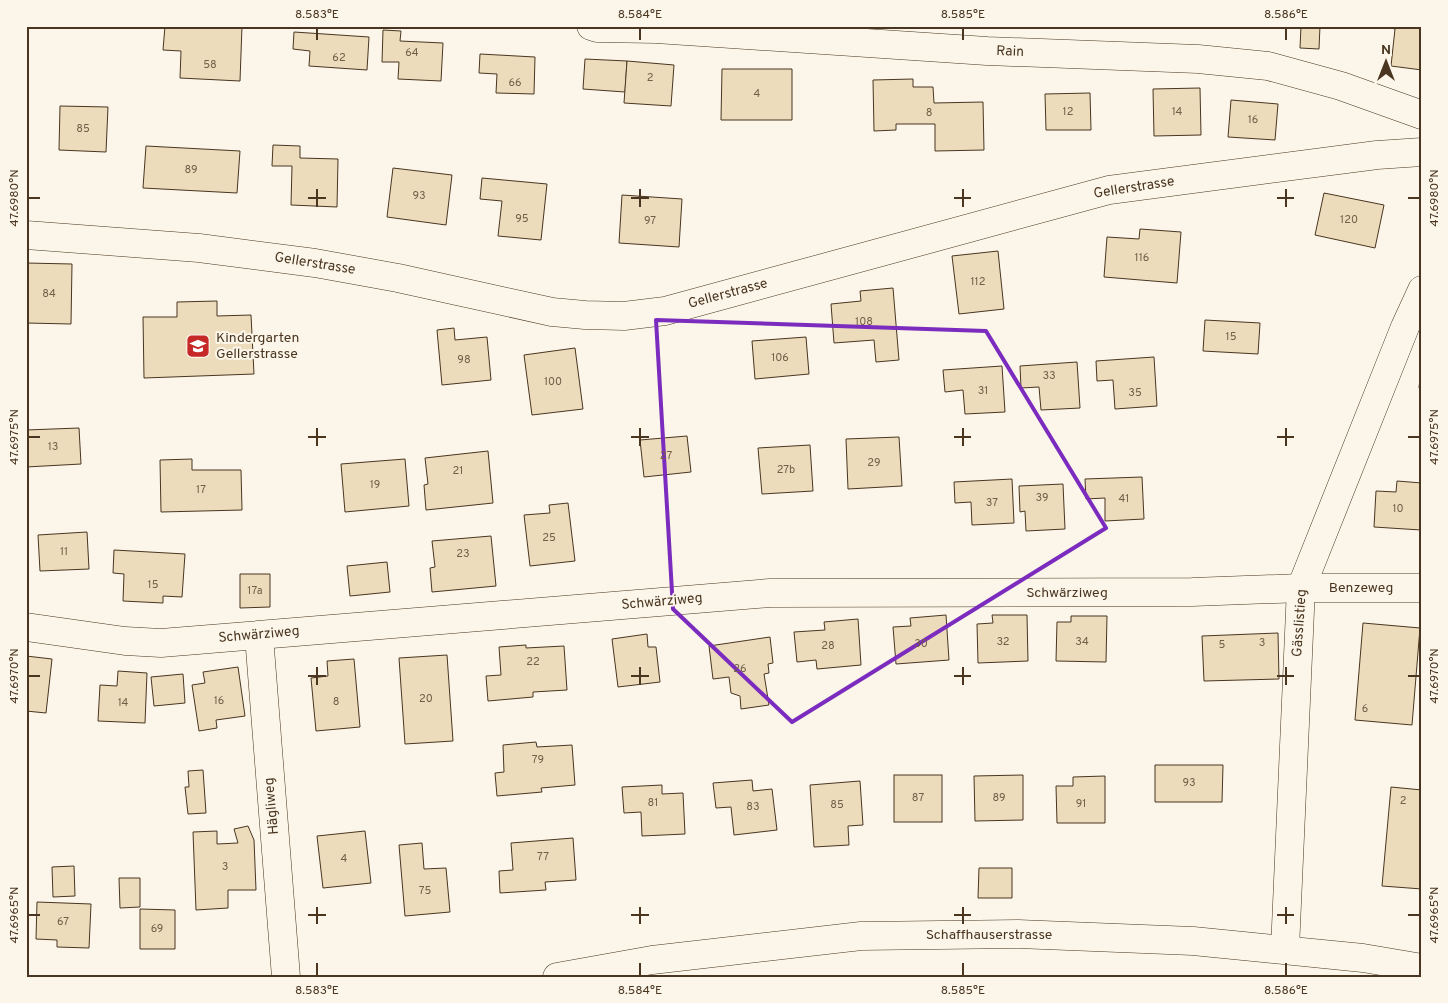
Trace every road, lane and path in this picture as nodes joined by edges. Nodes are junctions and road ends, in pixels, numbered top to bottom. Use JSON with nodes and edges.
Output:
{"nodes":[{"id":1,"x":591,"y":26,"type":"edge"},
{"id":2,"x":655,"y":28,"type":"edge"},
{"id":3,"x":1422,"y":115,"type":"edge"},
{"id":4,"x":1422,"y":152,"type":"edge"},
{"id":5,"x":26,"y":235,"type":"edge"},
{"id":6,"x":1422,"y":290,"type":"edge"},
{"id":7,"x":1413,"y":328,"type":"edge"},
{"id":8,"x":1301,"y":588,"type":"junction"},
{"id":9,"x":1422,"y":588,"type":"edge"},
{"id":10,"x":26,"y":627,"type":"edge"},
{"id":11,"x":259,"y":636,"type":"junction"},
{"id":12,"x":1285,"y":949,"type":"junction"},
{"id":13,"x":1422,"y":968,"type":"edge"},
{"id":14,"x":286,"y":977,"type":"edge"},
{"id":15,"x":557,"y":977,"type":"edge"}],
"edges":[{"from":1,"to":2,"type":"street","name":"Rain"},
{"from":2,"to":3,"type":"street","name":"Rain"},
{"from":4,"to":5,"type":"street","name":"Gellerstrasse"},
{"from":6,"to":7,"type":"street","name":"Gässlistieg"},
{"from":7,"to":8,"type":"street","name":"Gässlistieg"},
{"from":8,"to":9,"type":"street","name":"Benzeweg"},
{"from":8,"to":11,"type":"street","name":"Schwärziweg"},
{"from":8,"to":12,"type":"street","name":"Gässlistieg"},
{"from":10,"to":11,"type":"street","name":"Schwärziweg"},
{"from":11,"to":14,"type":"street","name":"Hägliweg"},
{"from":12,"to":13,"type":"street","name":"Schaffhauserstrasse"},
{"from":12,"to":15,"type":"street","name":"Schaffhauserstrasse"}]}
